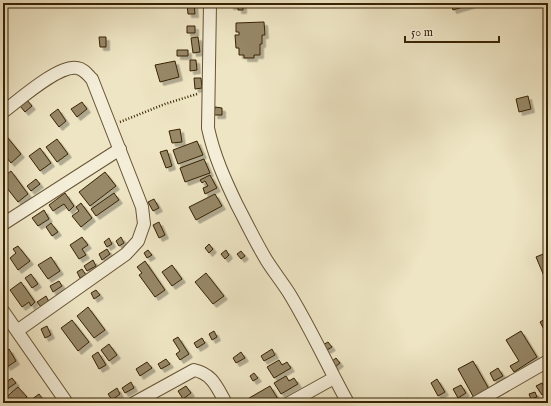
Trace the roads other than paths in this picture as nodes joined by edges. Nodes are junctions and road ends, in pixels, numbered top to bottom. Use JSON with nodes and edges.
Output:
{"nodes":[{"id":1,"x":210,"y":3,"type":"edge"},
{"id":2,"x":3,"y":112,"type":"edge"},
{"id":3,"x":120,"y":149,"type":"junction"},
{"id":4,"x":3,"y":224,"type":"edge"},
{"id":5,"x":3,"y":311,"type":"edge"},
{"id":6,"x":18,"y":331,"type":"junction"},
{"id":7,"x":548,"y":361,"type":"edge"},
{"id":8,"x":334,"y":378,"type":"junction"},
{"id":9,"x":67,"y":403,"type":"edge"},
{"id":10,"x":134,"y":403,"type":"edge"},
{"id":11,"x":226,"y":403,"type":"edge"},
{"id":12,"x":289,"y":403,"type":"edge"},
{"id":13,"x":348,"y":403,"type":"edge"},
{"id":14,"x":475,"y":403,"type":"edge"}],
"edges":[{"from":1,"to":8,"type":"street"},
{"from":2,"to":3,"type":"street"},
{"from":3,"to":4,"type":"street"},
{"from":3,"to":6,"type":"street"},
{"from":5,"to":6,"type":"street"},
{"from":6,"to":9,"type":"street"},
{"from":7,"to":14,"type":"street"},
{"from":8,"to":12,"type":"street"},
{"from":8,"to":13,"type":"street"},
{"from":10,"to":11,"type":"street"}]}
